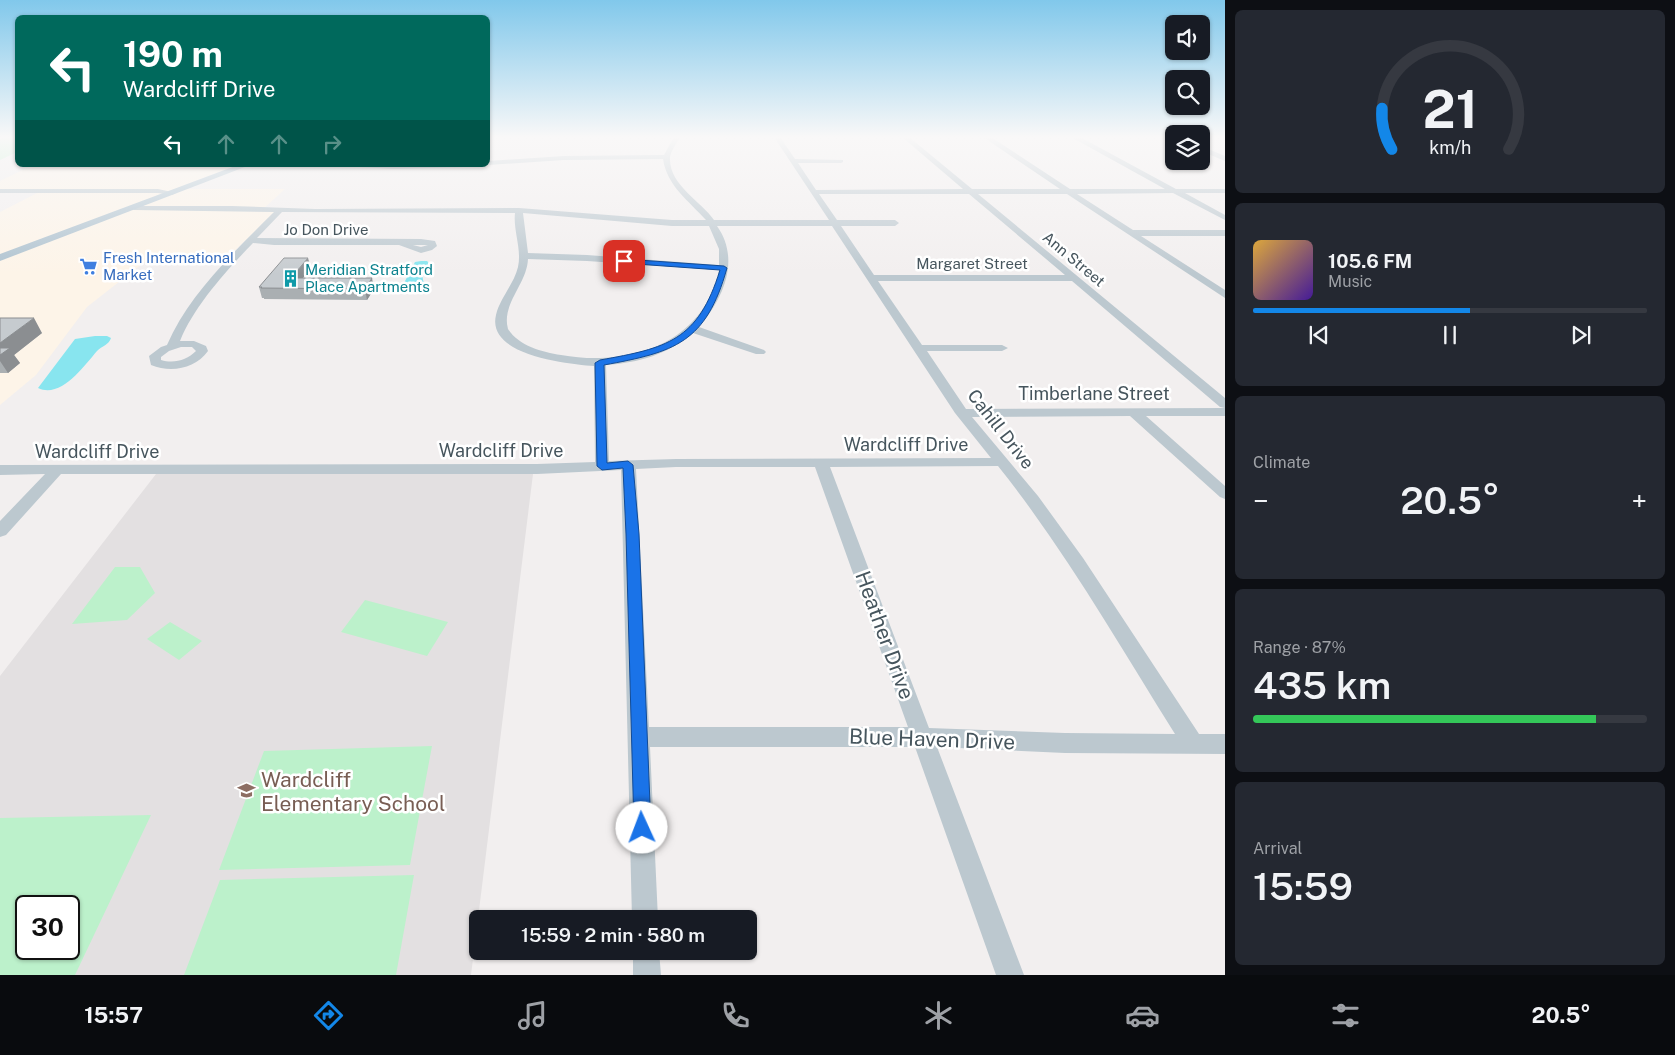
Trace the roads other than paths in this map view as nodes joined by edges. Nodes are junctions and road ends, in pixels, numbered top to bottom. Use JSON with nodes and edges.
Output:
{"nodes":[{"id":1,"x":200,"y":182,"type":"edge"},
{"id":2,"x":674,"y":182,"type":"edge"},
{"id":3,"x":808,"y":182,"type":"edge"},
{"id":4,"x":959,"y":182,"type":"edge"},
{"id":5,"x":1054,"y":182,"type":"edge"},
{"id":6,"x":1158,"y":182,"type":"edge"},
{"id":7,"x":0,"y":191,"type":"edge"},
{"id":8,"x":1174,"y":191,"type":"junction"},
{"id":9,"x":1225,"y":191,"type":"edge"},
{"id":10,"x":814,"y":192,"type":"junction"},
{"id":11,"x":970,"y":192,"type":"junction"},
{"id":12,"x":1068,"y":192,"type":"junction"},
{"id":13,"x":172,"y":193,"type":"junction"},
{"id":14,"x":134,"y":208,"type":"junction"},
{"id":15,"x":280,"y":210,"type":"junction"},
{"id":16,"x":519,"y":210,"type":"junction"},
{"id":17,"x":1225,"y":218,"type":"edge"},
{"id":18,"x":713,"y":223,"type":"junction"},
{"id":19,"x":834,"y":223,"type":"junction"},
{"id":20,"x":895,"y":223,"type":"dead end"},
{"id":21,"x":1225,"y":233,"type":"edge"},
{"id":22,"x":1132,"y":234,"type":"junction"},
{"id":23,"x":250,"y":240,"type":"junction"},
{"id":24,"x":402,"y":242,"type":"dead end"},
{"id":25,"x":524,"y":256,"type":"junction"},
{"id":26,"x":0,"y":258,"type":"edge"},
{"id":27,"x":724,"y":268,"type":"junction"},
{"id":28,"x":872,"y":278,"type":"junction"},
{"id":29,"x":1073,"y":278,"type":"junction"},
{"id":30,"x":1225,"y":295,"type":"edge"},
{"id":31,"x":693,"y":329,"type":"junction"},
{"id":32,"x":172,"y":346,"type":"dead end"},
{"id":33,"x":919,"y":348,"type":"junction"},
{"id":34,"x":1002,"y":348,"type":"dead end"},
{"id":35,"x":760,"y":352,"type":"dead end"},
{"id":36,"x":600,"y":363,"type":"junction"},
{"id":37,"x":1225,"y":404,"type":"edge"},
{"id":38,"x":1133,"y":412,"type":"junction"},
{"id":39,"x":1225,"y":412,"type":"edge"},
{"id":40,"x":962,"y":413,"type":"junction"},
{"id":41,"x":1003,"y":462,"type":"junction"},
{"id":42,"x":821,"y":463,"type":"junction"},
{"id":43,"x":628,"y":465,"type":"junction"},
{"id":44,"x":602,"y":466,"type":"junction"},
{"id":45,"x":0,"y":470,"type":"edge"},
{"id":46,"x":57,"y":470,"type":"junction"},
{"id":47,"x":1225,"y":494,"type":"edge"},
{"id":48,"x":0,"y":531,"type":"edge"},
{"id":49,"x":640,"y":737,"type":"junction"},
{"id":50,"x":923,"y":737,"type":"junction"},
{"id":51,"x":1193,"y":744,"type":"junction"},
{"id":52,"x":1225,"y":744,"type":"edge"},
{"id":53,"x":645,"y":910,"type":"edge"},
{"id":54,"x":646,"y":960,"type":"edge"},
{"id":55,"x":647,"y":975,"type":"edge"},
{"id":56,"x":1010,"y":975,"type":"edge"}],
"edges":[{"from":1,"to":13,"type":"main road"},
{"from":2,"to":18,"type":"street"},
{"from":3,"to":10,"type":"street","name":"Cahill Drive"},
{"from":4,"to":11,"type":"street","name":"Ann Street"},
{"from":5,"to":12,"type":"street"},
{"from":6,"to":8,"type":"street"},
{"from":7,"to":13,"type":"street"},
{"from":8,"to":9,"type":"street"},
{"from":8,"to":12,"type":"street"},
{"from":8,"to":17,"type":"street"},
{"from":10,"to":11,"type":"street"},
{"from":10,"to":19,"type":"street","name":"Cahill Drive"},
{"from":11,"to":12,"type":"street"},
{"from":11,"to":29,"type":"street","name":"Ann Street"},
{"from":12,"to":22,"type":"street"},
{"from":13,"to":14,"type":"main road"},
{"from":14,"to":15,"type":"street"},
{"from":14,"to":26,"type":"main road"},
{"from":15,"to":16,"type":"street"},
{"from":15,"to":23,"type":"street"},
{"from":16,"to":18,"type":"street"},
{"from":16,"to":25,"type":"street"},
{"from":18,"to":19,"type":"street"},
{"from":18,"to":27,"type":"street"},
{"from":19,"to":20,"type":"street"},
{"from":19,"to":28,"type":"street","name":"Cahill Drive"},
{"from":21,"to":22,"type":"street"},
{"from":22,"to":30,"type":"street"},
{"from":23,"to":24,"type":"street","name":"Jo Don Drive"},
{"from":23,"to":32,"type":"street"},
{"from":25,"to":27,"type":"street"},
{"from":25,"to":36,"type":"street"},
{"from":27,"to":31,"type":"street"},
{"from":28,"to":29,"type":"street","name":"Margaret Street"},
{"from":28,"to":33,"type":"street","name":"Cahill Drive"},
{"from":29,"to":37,"type":"street","name":"Ann Street"},
{"from":31,"to":35,"type":"street"},
{"from":31,"to":36,"type":"street"},
{"from":33,"to":34,"type":"street"},
{"from":33,"to":40,"type":"street","name":"Cahill Drive"},
{"from":36,"to":44,"type":"street"},
{"from":38,"to":39,"type":"street","name":"Timberlane Street"},
{"from":38,"to":40,"type":"street","name":"Timberlane Street"},
{"from":38,"to":47,"type":"street"},
{"from":40,"to":41,"type":"street","name":"Cahill Drive"},
{"from":41,"to":42,"type":"street","name":"Wardcliff Drive"},
{"from":41,"to":51,"type":"street","name":"Cahill Drive"},
{"from":42,"to":43,"type":"street","name":"Wardcliff Drive"},
{"from":42,"to":50,"type":"street","name":"Heather Drive"},
{"from":43,"to":44,"type":"street","name":"Wardcliff Drive"},
{"from":43,"to":49,"type":"street"},
{"from":44,"to":46,"type":"street","name":"Wardcliff Drive"},
{"from":45,"to":46,"type":"street","name":"Wardcliff Drive"},
{"from":46,"to":48,"type":"street"},
{"from":49,"to":50,"type":"street","name":"Blue Haven Drive"},
{"from":49,"to":53,"type":"street"},
{"from":50,"to":51,"type":"street","name":"Blue Haven Drive"},
{"from":50,"to":56,"type":"street","name":"Heather Drive"},
{"from":51,"to":52,"type":"street","name":"Blue Haven Drive"},
{"from":54,"to":55,"type":"street"}]}
